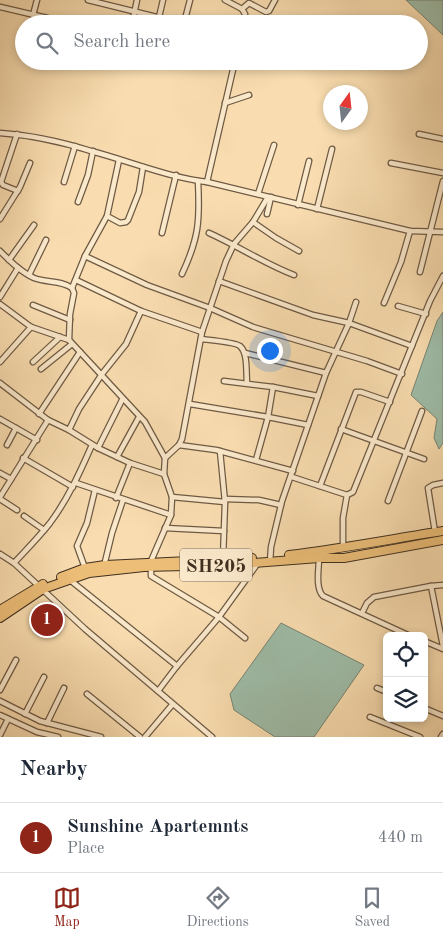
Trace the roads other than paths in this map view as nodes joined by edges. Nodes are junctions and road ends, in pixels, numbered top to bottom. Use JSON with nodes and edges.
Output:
{"nodes":[{"id":1,"x":37,"y":0,"type":"edge"},
{"id":2,"x":88,"y":0,"type":"edge"},
{"id":3,"x":137,"y":0,"type":"edge"},
{"id":4,"x":163,"y":0,"type":"edge"},
{"id":5,"x":190,"y":0,"type":"edge"},
{"id":6,"x":226,"y":0,"type":"edge"},
{"id":7,"x":275,"y":0,"type":"edge"},
{"id":8,"x":250,"y":2,"type":"edge"},
{"id":9,"x":0,"y":7,"type":"edge"},
{"id":10,"x":242,"y":10,"type":"junction"},
{"id":11,"x":135,"y":11,"type":"junction"},
{"id":12,"x":33,"y":15,"type":"joint"},
{"id":13,"x":134,"y":15,"type":"edge"},
{"id":14,"x":151,"y":15,"type":"edge"},
{"id":15,"x":159,"y":15,"type":"edge"},
{"id":16,"x":186,"y":15,"type":"edge"},
{"id":17,"x":245,"y":15,"type":"edge"},
{"id":18,"x":232,"y":70,"type":"edge"},
{"id":19,"x":249,"y":95,"type":"dead end"},
{"id":20,"x":226,"y":103,"type":"junction"},
{"id":21,"x":0,"y":133,"type":"edge"},
{"id":22,"x":16,"y":134,"type":"junction"},
{"id":23,"x":419,"y":134,"type":"dead end"},
{"id":24,"x":443,"y":139,"type":"edge"},
{"id":25,"x":274,"y":145,"type":"dead end"},
{"id":26,"x":75,"y":146,"type":"junction"},
{"id":27,"x":332,"y":149,"type":"dead end"},
{"id":28,"x":93,"y":151,"type":"junction"},
{"id":29,"x":119,"y":160,"type":"junction"},
{"id":30,"x":309,"y":161,"type":"dead end"},
{"id":31,"x":30,"y":163,"type":"dead end"},
{"id":32,"x":391,"y":163,"type":"dead end"},
{"id":33,"x":143,"y":167,"type":"junction"},
{"id":34,"x":443,"y":173,"type":"edge"},
{"id":35,"x":176,"y":175,"type":"junction"},
{"id":36,"x":198,"y":181,"type":"junction"},
{"id":37,"x":443,"y":181,"type":"edge"},
{"id":38,"x":64,"y":182,"type":"dead end"},
{"id":39,"x":207,"y":182,"type":"junction"},
{"id":40,"x":18,"y":191,"type":"junction"},
{"id":41,"x":258,"y":194,"type":"junction"},
{"id":42,"x":269,"y":197,"type":"junction"},
{"id":43,"x":78,"y":202,"type":"dead end"},
{"id":44,"x":437,"y":202,"type":"junction"},
{"id":45,"x":443,"y":204,"type":"edge"},
{"id":46,"x":298,"y":205,"type":"junction"},
{"id":47,"x":317,"y":210,"type":"junction"},
{"id":48,"x":2,"y":212,"type":"edge"},
{"id":49,"x":268,"y":214,"type":"dead end"},
{"id":50,"x":107,"y":216,"type":"junction"},
{"id":51,"x":0,"y":219,"type":"edge"},
{"id":52,"x":253,"y":222,"type":"junction"},
{"id":53,"x":34,"y":225,"type":"dead end"},
{"id":54,"x":410,"y":231,"type":"junction"},
{"id":55,"x":430,"y":232,"type":"junction"},
{"id":56,"x":443,"y":232,"type":"edge"},
{"id":57,"x":162,"y":233,"type":"dead end"},
{"id":58,"x":209,"y":233,"type":"dead end"},
{"id":59,"x":46,"y":240,"type":"dead end"},
{"id":60,"x":234,"y":244,"type":"junction"},
{"id":61,"x":299,"y":250,"type":"dead end"},
{"id":62,"x":0,"y":251,"type":"edge"},
{"id":63,"x":85,"y":256,"type":"junction"},
{"id":64,"x":9,"y":260,"type":"junction"},
{"id":65,"x":18,"y":268,"type":"junction"},
{"id":66,"x":420,"y":272,"type":"dead end"},
{"id":67,"x":182,"y":274,"type":"dead end"},
{"id":68,"x":29,"y":275,"type":"junction"},
{"id":69,"x":294,"y":275,"type":"dead end"},
{"id":70,"x":443,"y":276,"type":"edge"},
{"id":71,"x":76,"y":280,"type":"junction"},
{"id":72,"x":219,"y":281,"type":"junction"},
{"id":73,"x":72,"y":288,"type":"junction"},
{"id":74,"x":0,"y":297,"type":"edge"},
{"id":75,"x":356,"y":302,"type":"dead end"},
{"id":76,"x":384,"y":303,"type":"dead end"},
{"id":77,"x":0,"y":304,"type":"edge"},
{"id":78,"x":32,"y":305,"type":"dead end"},
{"id":79,"x":398,"y":306,"type":"dead end"},
{"id":80,"x":210,"y":308,"type":"junction"},
{"id":81,"x":141,"y":311,"type":"junction"},
{"id":82,"x":426,"y":314,"type":"junction"},
{"id":83,"x":70,"y":320,"type":"junction"},
{"id":84,"x":349,"y":323,"type":"junction"},
{"id":85,"x":31,"y":327,"type":"junction"},
{"id":86,"x":202,"y":332,"type":"junction"},
{"id":87,"x":60,"y":337,"type":"junction"},
{"id":88,"x":201,"y":339,"type":"junction"},
{"id":89,"x":70,"y":342,"type":"junction"},
{"id":90,"x":412,"y":346,"type":"junction"},
{"id":91,"x":80,"y":352,"type":"junction"},
{"id":92,"x":245,"y":353,"type":"junction"},
{"id":93,"x":336,"y":353,"type":"junction"},
{"id":94,"x":0,"y":362,"type":"edge"},
{"id":95,"x":33,"y":362,"type":"dead end"},
{"id":96,"x":40,"y":369,"type":"dead end"},
{"id":97,"x":326,"y":373,"type":"junction"},
{"id":98,"x":102,"y":374,"type":"junction"},
{"id":99,"x":402,"y":374,"type":"junction"},
{"id":100,"x":224,"y":381,"type":"dead end"},
{"id":101,"x":0,"y":382,"type":"edge"},
{"id":102,"x":247,"y":383,"type":"junction"},
{"id":103,"x":273,"y":387,"type":"junction"},
{"id":104,"x":318,"y":396,"type":"junction"},
{"id":105,"x":122,"y":400,"type":"junction"},
{"id":106,"x":390,"y":402,"type":"junction"},
{"id":107,"x":190,"y":404,"type":"junction"},
{"id":108,"x":422,"y":411,"type":"dead end"},
{"id":109,"x":39,"y":414,"type":"junction"},
{"id":110,"x":268,"y":416,"type":"junction"},
{"id":111,"x":139,"y":417,"type":"junction"},
{"id":112,"x":0,"y":419,"type":"edge"},
{"id":113,"x":48,"y":420,"type":"junction"},
{"id":114,"x":308,"y":425,"type":"junction"},
{"id":115,"x":16,"y":428,"type":"junction"},
{"id":116,"x":341,"y":429,"type":"junction"},
{"id":117,"x":69,"y":430,"type":"junction"},
{"id":118,"x":37,"y":440,"type":"junction"},
{"id":119,"x":374,"y":441,"type":"junction"},
{"id":120,"x":7,"y":444,"type":"dead end"},
{"id":121,"x":92,"y":445,"type":"junction"},
{"id":122,"x":180,"y":445,"type":"junction"},
{"id":123,"x":98,"y":448,"type":"junction"},
{"id":124,"x":220,"y":451,"type":"junction"},
{"id":125,"x":405,"y":453,"type":"junction"},
{"id":126,"x":116,"y":457,"type":"junction"},
{"id":127,"x":23,"y":458,"type":"junction"},
{"id":128,"x":165,"y":458,"type":"junction"},
{"id":129,"x":424,"y":459,"type":"dead end"},
{"id":130,"x":256,"y":460,"type":"junction"},
{"id":131,"x":130,"y":463,"type":"junction"},
{"id":132,"x":0,"y":473,"type":"edge"},
{"id":133,"x":164,"y":474,"type":"junction"},
{"id":134,"x":292,"y":474,"type":"junction"},
{"id":135,"x":11,"y":479,"type":"junction"},
{"id":136,"x":443,"y":483,"type":"edge"},
{"id":137,"x":74,"y":485,"type":"junction"},
{"id":138,"x":320,"y":486,"type":"junction"},
{"id":139,"x":95,"y":490,"type":"junction"},
{"id":140,"x":347,"y":495,"type":"junction"},
{"id":141,"x":172,"y":496,"type":"junction"},
{"id":142,"x":0,"y":498,"type":"edge"},
{"id":143,"x":116,"y":498,"type":"junction"},
{"id":144,"x":123,"y":500,"type":"junction"},
{"id":145,"x":225,"y":500,"type":"junction"},
{"id":146,"x":388,"y":501,"type":"dead end"},
{"id":147,"x":281,"y":505,"type":"junction"},
{"id":148,"x":17,"y":510,"type":"dead end"},
{"id":149,"x":171,"y":515,"type":"junction"},
{"id":150,"x":24,"y":516,"type":"dead end"},
{"id":151,"x":166,"y":528,"type":"junction"},
{"id":152,"x":44,"y":530,"type":"junction"},
{"id":153,"x":224,"y":531,"type":"junction"},
{"id":154,"x":439,"y":531,"type":"edge"},
{"id":155,"x":443,"y":540,"type":"edge"},
{"id":156,"x":344,"y":549,"type":"junction"},
{"id":157,"x":0,"y":554,"type":"edge"},
{"id":158,"x":319,"y":558,"type":"junction"},
{"id":159,"x":223,"y":559,"type":"junction"},
{"id":160,"x":270,"y":560,"type":"junction"},
{"id":161,"x":14,"y":563,"type":"junction"},
{"id":162,"x":258,"y":563,"type":"junction"},
{"id":163,"x":151,"y":564,"type":"junction"},
{"id":164,"x":104,"y":567,"type":"junction"},
{"id":165,"x":85,"y":568,"type":"junction"},
{"id":166,"x":69,"y":579,"type":"junction"},
{"id":167,"x":443,"y":585,"type":"edge"},
{"id":168,"x":431,"y":586,"type":"junction"},
{"id":169,"x":41,"y":588,"type":"junction"},
{"id":170,"x":0,"y":610,"type":"edge"},
{"id":171,"x":362,"y":614,"type":"junction"},
{"id":172,"x":219,"y":617,"type":"junction"},
{"id":173,"x":0,"y":618,"type":"edge"},
{"id":174,"x":401,"y":632,"type":"edge"},
{"id":175,"x":245,"y":638,"type":"dead end"},
{"id":176,"x":428,"y":642,"type":"edge"},
{"id":177,"x":443,"y":647,"type":"edge"},
{"id":178,"x":16,"y":660,"type":"dead end"},
{"id":179,"x":178,"y":666,"type":"junction"},
{"id":180,"x":44,"y":677,"type":"dead end"},
{"id":181,"x":64,"y":688,"type":"dead end"},
{"id":182,"x":377,"y":688,"type":"dead end"},
{"id":183,"x":0,"y":690,"type":"edge"},
{"id":184,"x":383,"y":690,"type":"edge"},
{"id":185,"x":158,"y":691,"type":"junction"},
{"id":186,"x":87,"y":694,"type":"dead end"},
{"id":187,"x":0,"y":701,"type":"edge"},
{"id":188,"x":172,"y":705,"type":"junction"},
{"id":189,"x":428,"y":710,"type":"edge"},
{"id":190,"x":25,"y":714,"type":"junction"},
{"id":191,"x":0,"y":715,"type":"edge"},
{"id":192,"x":443,"y":716,"type":"edge"},
{"id":193,"x":370,"y":717,"type":"dead end"},
{"id":194,"x":8,"y":719,"type":"junction"},
{"id":195,"x":47,"y":723,"type":"junction"},
{"id":196,"x":443,"y":734,"type":"edge"},
{"id":197,"x":0,"y":735,"type":"edge"},
{"id":198,"x":49,"y":736,"type":"edge"},
{"id":199,"x":58,"y":737,"type":"edge"},
{"id":200,"x":101,"y":737,"type":"edge"},
{"id":201,"x":140,"y":737,"type":"edge"},
{"id":202,"x":145,"y":737,"type":"edge"},
{"id":203,"x":212,"y":737,"type":"edge"},
{"id":204,"x":420,"y":737,"type":"edge"},
{"id":205,"x":442,"y":737,"type":"edge"}],
"edges":[{"from":1,"to":12,"type":"street"},
{"from":2,"to":11,"type":"street"},
{"from":3,"to":11,"type":"street"},
{"from":4,"to":15,"type":"street"},
{"from":5,"to":16,"type":"street"},
{"from":6,"to":10,"type":"street"},
{"from":7,"to":8,"type":"street"},
{"from":8,"to":10,"type":"street"},
{"from":9,"to":12,"type":"street"},
{"from":10,"to":17,"type":"street"},
{"from":11,"to":13,"type":"street"},
{"from":11,"to":14,"type":"street"},
{"from":18,"to":20,"type":"street"},
{"from":19,"to":20,"type":"street"},
{"from":20,"to":39,"type":"street"},
{"from":21,"to":22,"type":"street"},
{"from":22,"to":26,"type":"street"},
{"from":22,"to":40,"type":"street"},
{"from":23,"to":24,"type":"street"},
{"from":25,"to":41,"type":"street"},
{"from":26,"to":28,"type":"street"},
{"from":26,"to":38,"type":"street"},
{"from":27,"to":47,"type":"street"},
{"from":28,"to":29,"type":"street"},
{"from":28,"to":43,"type":"street"},
{"from":29,"to":33,"type":"street"},
{"from":29,"to":50,"type":"street"},
{"from":30,"to":46,"type":"street"},
{"from":31,"to":40,"type":"street"},
{"from":32,"to":34,"type":"street"},
{"from":33,"to":35,"type":"street"},
{"from":33,"to":50,"type":"street"},
{"from":35,"to":36,"type":"street"},
{"from":35,"to":57,"type":"street"},
{"from":36,"to":39,"type":"street"},
{"from":36,"to":67,"type":"street"},
{"from":37,"to":44,"type":"street"},
{"from":39,"to":41,"type":"street"},
{"from":40,"to":48,"type":"street"},
{"from":41,"to":42,"type":"street"},
{"from":42,"to":46,"type":"street"},
{"from":42,"to":49,"type":"street"},
{"from":42,"to":52,"type":"street"},
{"from":44,"to":45,"type":"street"},
{"from":44,"to":55,"type":"street"},
{"from":46,"to":47,"type":"street"},
{"from":47,"to":54,"type":"street"},
{"from":48,"to":51,"type":"street"},
{"from":50,"to":63,"type":"street"},
{"from":52,"to":60,"type":"street"},
{"from":52,"to":61,"type":"street"},
{"from":53,"to":64,"type":"street"},
{"from":54,"to":55,"type":"street"},
{"from":54,"to":76,"type":"street"},
{"from":55,"to":56,"type":"street"},
{"from":55,"to":66,"type":"street"},
{"from":58,"to":60,"type":"street"},
{"from":59,"to":68,"type":"street"},
{"from":60,"to":69,"type":"street"},
{"from":60,"to":72,"type":"street"},
{"from":62,"to":64,"type":"street"},
{"from":63,"to":71,"type":"street"},
{"from":63,"to":80,"type":"street"},
{"from":64,"to":65,"type":"street"},
{"from":65,"to":68,"type":"street"},
{"from":65,"to":74,"type":"street"},
{"from":68,"to":73,"type":"street"},
{"from":70,"to":82,"type":"street"},
{"from":71,"to":73,"type":"street"},
{"from":71,"to":81,"type":"street"},
{"from":72,"to":80,"type":"street"},
{"from":72,"to":84,"type":"street"},
{"from":73,"to":83,"type":"street"},
{"from":75,"to":84,"type":"street"},
{"from":77,"to":85,"type":"street"},
{"from":78,"to":83,"type":"street"},
{"from":79,"to":82,"type":"street"},
{"from":80,"to":86,"type":"street"},
{"from":80,"to":93,"type":"street"},
{"from":81,"to":86,"type":"street"},
{"from":81,"to":98,"type":"street"},
{"from":82,"to":90,"type":"street"},
{"from":83,"to":89,"type":"street"},
{"from":84,"to":90,"type":"street"},
{"from":84,"to":93,"type":"street"},
{"from":85,"to":87,"type":"street"},
{"from":85,"to":94,"type":"street"},
{"from":86,"to":88,"type":"street"},
{"from":87,"to":89,"type":"street"},
{"from":87,"to":95,"type":"street"},
{"from":88,"to":92,"type":"street"},
{"from":88,"to":107,"type":"street"},
{"from":89,"to":91,"type":"street"},
{"from":89,"to":96,"type":"street"},
{"from":90,"to":99,"type":"street"},
{"from":91,"to":98,"type":"street"},
{"from":91,"to":109,"type":"street"},
{"from":92,"to":97,"type":"street"},
{"from":92,"to":102,"type":"street"},
{"from":93,"to":97,"type":"street"},
{"from":93,"to":99,"type":"street"},
{"from":97,"to":104,"type":"street"},
{"from":98,"to":105,"type":"street"},
{"from":98,"to":117,"type":"street"},
{"from":99,"to":106,"type":"street"},
{"from":100,"to":102,"type":"street"},
{"from":101,"to":109,"type":"street"},
{"from":102,"to":103,"type":"street"},
{"from":103,"to":104,"type":"street"},
{"from":103,"to":110,"type":"street"},
{"from":104,"to":114,"type":"street"},
{"from":105,"to":111,"type":"street"},
{"from":105,"to":123,"type":"street"},
{"from":106,"to":116,"type":"street"},
{"from":106,"to":119,"type":"street"},
{"from":107,"to":110,"type":"street"},
{"from":107,"to":122,"type":"street"},
{"from":108,"to":125,"type":"street"},
{"from":109,"to":113,"type":"street"},
{"from":110,"to":114,"type":"street"},
{"from":110,"to":130,"type":"street"},
{"from":111,"to":126,"type":"street"},
{"from":111,"to":128,"type":"street"},
{"from":112,"to":115,"type":"street"},
{"from":113,"to":117,"type":"street"},
{"from":113,"to":118,"type":"street"},
{"from":114,"to":134,"type":"street"},
{"from":115,"to":118,"type":"street"},
{"from":115,"to":120,"type":"street"},
{"from":116,"to":119,"type":"street"},
{"from":116,"to":138,"type":"street"},
{"from":117,"to":121,"type":"street"},
{"from":118,"to":127,"type":"street"},
{"from":119,"to":125,"type":"street"},
{"from":119,"to":140,"type":"street"},
{"from":121,"to":123,"type":"street"},
{"from":121,"to":137,"type":"street"},
{"from":122,"to":124,"type":"street"},
{"from":122,"to":128,"type":"street"},
{"from":123,"to":126,"type":"street"},
{"from":124,"to":130,"type":"street"},
{"from":124,"to":145,"type":"street"},
{"from":125,"to":129,"type":"street"},
{"from":125,"to":146,"type":"street"},
{"from":126,"to":131,"type":"street"},
{"from":127,"to":135,"type":"street"},
{"from":127,"to":137,"type":"street"},
{"from":128,"to":133,"type":"street"},
{"from":130,"to":134,"type":"street"},
{"from":131,"to":133,"type":"street"},
{"from":131,"to":143,"type":"street"},
{"from":132,"to":135,"type":"street"},
{"from":133,"to":141,"type":"street"},
{"from":134,"to":138,"type":"street"},
{"from":134,"to":147,"type":"street"},
{"from":135,"to":142,"type":"street"},
{"from":136,"to":154,"type":"street"},
{"from":137,"to":139,"type":"street"},
{"from":137,"to":152,"type":"street"},
{"from":138,"to":140,"type":"street"},
{"from":139,"to":143,"type":"street"},
{"from":139,"to":165,"type":"street"},
{"from":140,"to":156,"type":"street"},
{"from":141,"to":145,"type":"street"},
{"from":141,"to":149,"type":"street"},
{"from":142,"to":148,"type":"street"},
{"from":143,"to":144,"type":"street"},
{"from":144,"to":149,"type":"street"},
{"from":144,"to":164,"type":"street"},
{"from":145,"to":147,"type":"street"},
{"from":145,"to":153,"type":"street"},
{"from":147,"to":160,"type":"street"},
{"from":149,"to":151,"type":"street"},
{"from":150,"to":152,"type":"street"},
{"from":151,"to":153,"type":"street"},
{"from":151,"to":163,"type":"street"},
{"from":152,"to":161,"type":"street"},
{"from":153,"to":159,"type":"street"},
{"from":154,"to":156,"type":"main road"},
{"from":155,"to":158,"type":"main road","number":"SH205"},
{"from":156,"to":160,"type":"main road"},
{"from":157,"to":161,"type":"street"},
{"from":158,"to":160,"type":"main road","number":"SH205"},
{"from":158,"to":171,"type":"street"},
{"from":159,"to":160,"type":"main road"},
{"from":159,"to":163,"type":"main road"},
{"from":160,"to":162,"type":"main road","number":"SH205"},
{"from":161,"to":169,"type":"street"},
{"from":162,"to":163,"type":"main road","number":"SH205"},
{"from":162,"to":172,"type":"street"},
{"from":163,"to":164,"type":"main road","number":"SH205"},
{"from":163,"to":172,"type":"street"},
{"from":164,"to":165,"type":"main road"},
{"from":164,"to":166,"type":"main road","number":"SH205"},
{"from":165,"to":169,"type":"main road"},
{"from":166,"to":169,"type":"main road","number":"SH205"},
{"from":166,"to":179,"type":"street"},
{"from":167,"to":168,"type":"street"},
{"from":168,"to":171,"type":"street"},
{"from":168,"to":177,"type":"street"},
{"from":169,"to":170,"type":"main road"},
{"from":169,"to":173,"type":"main road","number":"SH205"},
{"from":169,"to":185,"type":"street"},
{"from":171,"to":174,"type":"street"},
{"from":172,"to":175,"type":"street"},
{"from":172,"to":179,"type":"street"},
{"from":176,"to":177,"type":"street"},
{"from":178,"to":183,"type":"street"},
{"from":179,"to":185,"type":"street"},
{"from":180,"to":190,"type":"street"},
{"from":181,"to":195,"type":"street"},
{"from":182,"to":184,"type":"street"},
{"from":185,"to":188,"type":"street"},
{"from":186,"to":201,"type":"street"},
{"from":187,"to":190,"type":"street"},
{"from":188,"to":202,"type":"street"},
{"from":188,"to":203,"type":"street"},
{"from":189,"to":192,"type":"street"},
{"from":190,"to":195,"type":"street"},
{"from":191,"to":194,"type":"street"},
{"from":193,"to":204,"type":"street"},
{"from":194,"to":197,"type":"street"},
{"from":194,"to":198,"type":"street"},
{"from":195,"to":200,"type":"street"},
{"from":196,"to":205,"type":"street"},
{"from":198,"to":199,"type":"street"}]}
